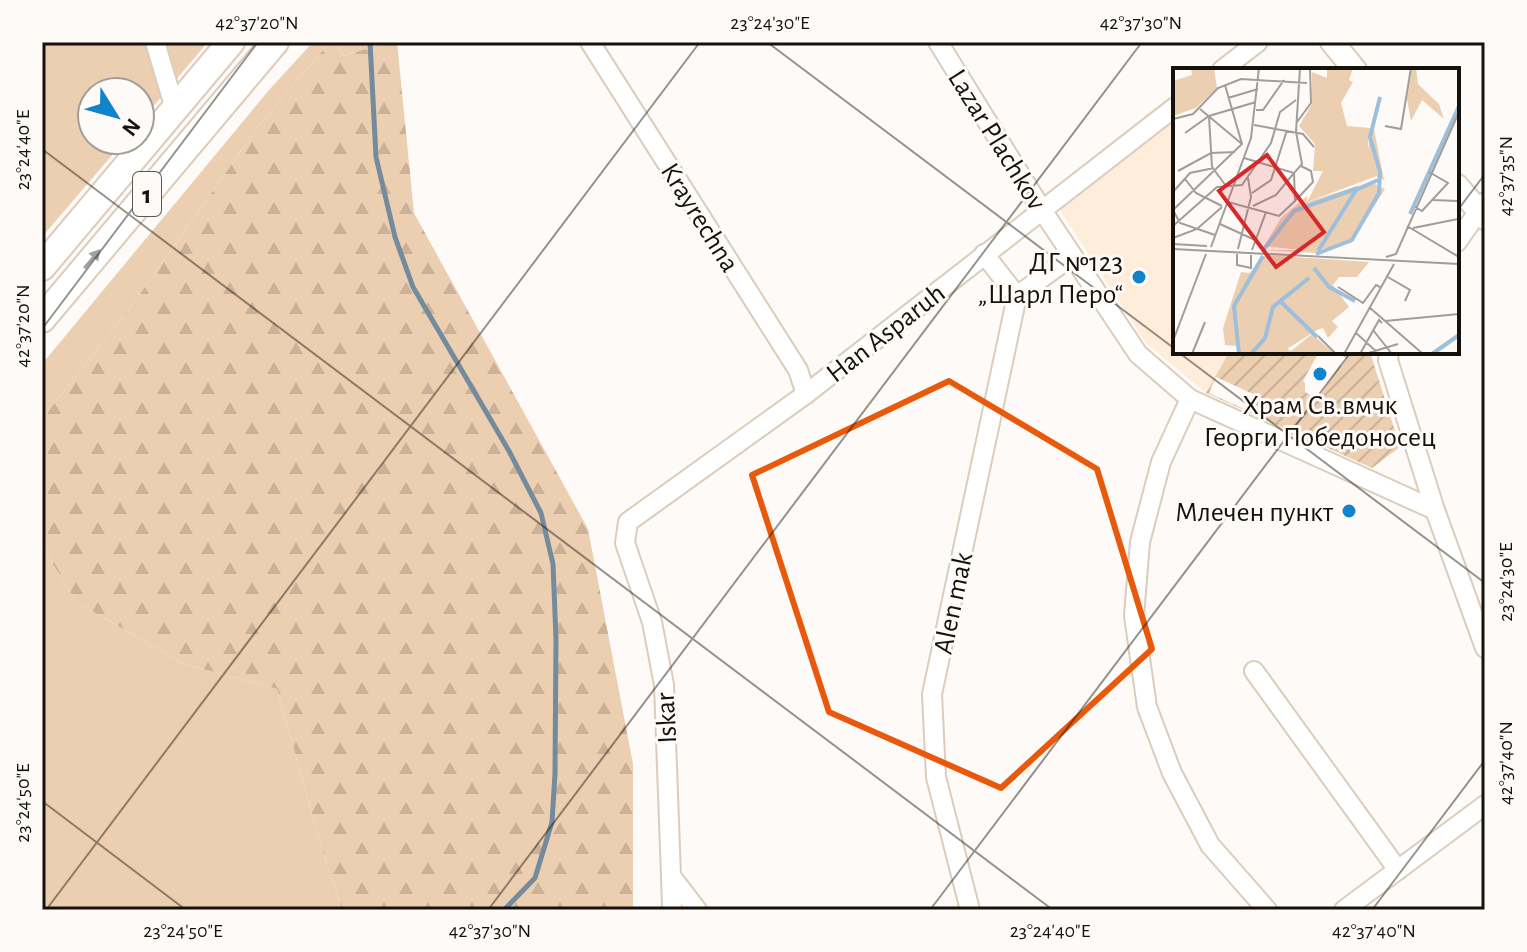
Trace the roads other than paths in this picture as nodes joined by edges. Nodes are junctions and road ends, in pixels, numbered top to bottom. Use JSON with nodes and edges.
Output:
{"nodes":[{"id":1,"x":155,"y":42,"type":"edge"},
{"id":2,"x":225,"y":42,"type":"edge"},
{"id":3,"x":231,"y":42,"type":"edge"},
{"id":4,"x":278,"y":42,"type":"edge"},
{"id":5,"x":590,"y":42,"type":"edge"},
{"id":6,"x":938,"y":42,"type":"edge"},
{"id":7,"x":1258,"y":42,"type":"edge"},
{"id":8,"x":1332,"y":42,"type":"edge"},
{"id":9,"x":1225,"y":68,"type":"edge"},
{"id":10,"x":1353,"y":68,"type":"edge"},
{"id":11,"x":180,"y":104,"type":"junction"},
{"id":12,"x":1173,"y":109,"type":"edge"},
{"id":13,"x":1459,"y":188,"type":"edge"},
{"id":14,"x":1042,"y":210,"type":"junction"},
{"id":15,"x":1483,"y":211,"type":"edge"},
{"id":16,"x":1459,"y":240,"type":"edge"},
{"id":17,"x":984,"y":254,"type":"junction"},
{"id":18,"x":1072,"y":256,"type":"junction"},
{"id":19,"x":42,"y":267,"type":"edge"},
{"id":20,"x":1017,"y":296,"type":"junction"},
{"id":21,"x":42,"y":319,"type":"edge"},
{"id":22,"x":1389,"y":354,"type":"edge"},
{"id":23,"x":806,"y":394,"type":"junction"},
{"id":24,"x":1190,"y":399,"type":"junction"},
{"id":25,"x":1435,"y":510,"type":"junction"},
{"id":26,"x":628,"y":522,"type":"joint"},
{"id":27,"x":1485,"y":648,"type":"edge"},
{"id":28,"x":1254,"y":671,"type":"dead end"},
{"id":29,"x":1485,"y":805,"type":"edge"},
{"id":30,"x":1398,"y":870,"type":"junction"},
{"id":31,"x":671,"y":876,"type":"junction"},
{"id":32,"x":672,"y":910,"type":"edge"},
{"id":33,"x":697,"y":910,"type":"edge"},
{"id":34,"x":970,"y":910,"type":"edge"},
{"id":35,"x":1267,"y":910,"type":"edge"},
{"id":36,"x":1344,"y":910,"type":"edge"}],
"edges":[{"from":1,"to":11,"type":"street"},
{"from":2,"to":11,"type":"street"},
{"from":3,"to":11,"type":"highway","number":"1"},
{"from":21,"to":4,"type":"highway","number":"1","one_way":true},
{"from":5,"to":23,"type":"street","name":"Krayrechna"},
{"from":6,"to":14,"type":"street","name":"Lazar Plachkov"},
{"from":7,"to":9,"type":"street"},
{"from":8,"to":10,"type":"main road"},
{"from":11,"to":19,"type":"highway","number":"1"},
{"from":12,"to":14,"type":"street","name":"Han Asparuh"},
{"from":13,"to":15,"type":"main road"},
{"from":14,"to":17,"type":"street","name":"Han Asparuh"},
{"from":14,"to":18,"type":"street","name":"Lazar Plachkov"},
{"from":15,"to":16,"type":"street"},
{"from":17,"to":20,"type":"street"},
{"from":17,"to":23,"type":"street","name":"Han Asparuh"},
{"from":18,"to":20,"type":"street"},
{"from":18,"to":24,"type":"street","name":"Lazar Plachkov"},
{"from":20,"to":34,"type":"street","name":"Alen mak"},
{"from":22,"to":25,"type":"street"},
{"from":23,"to":26,"type":"street","name":"Han Asparuh"},
{"from":24,"to":25,"type":"street","name":"Lazar Plachkov"},
{"from":24,"to":35,"type":"street"},
{"from":25,"to":27,"type":"street"},
{"from":26,"to":31,"type":"street","name":"Iskar"},
{"from":28,"to":30,"type":"street"},
{"from":29,"to":30,"type":"street"},
{"from":30,"to":36,"type":"street"},
{"from":31,"to":32,"type":"street","name":"Iskar"},
{"from":31,"to":33,"type":"street"}]}
